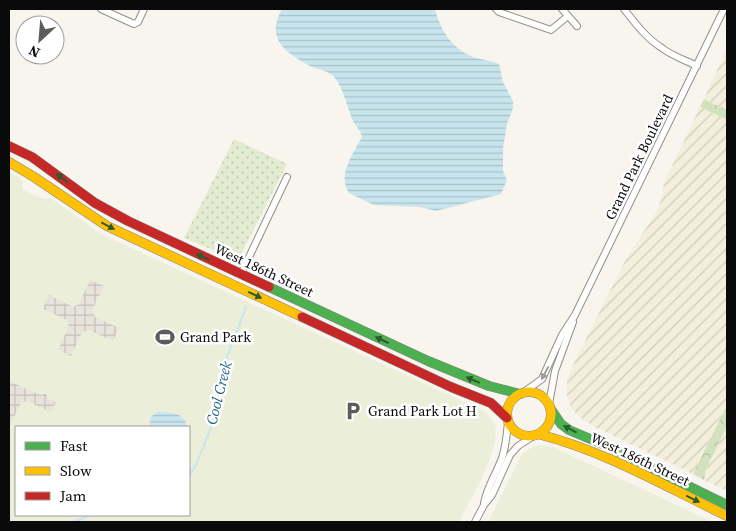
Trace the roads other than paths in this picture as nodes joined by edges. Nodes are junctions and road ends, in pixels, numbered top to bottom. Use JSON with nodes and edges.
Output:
{"nodes":[{"id":1,"x":101,"y":9,"type":"edge"},
{"id":2,"x":144,"y":9,"type":"edge"},
{"id":3,"x":496,"y":9,"type":"edge"},
{"id":4,"x":562,"y":9,"type":"edge"},
{"id":5,"x":624,"y":9,"type":"edge"},
{"id":6,"x":724,"y":9,"type":"edge"},
{"id":7,"x":568,"y":16,"type":"junction"},
{"id":8,"x":577,"y":26,"type":"dead end"},
{"id":9,"x":697,"y":66,"type":"junction"},
{"id":10,"x":9,"y":146,"type":"edge"},
{"id":11,"x":9,"y":162,"type":"edge"},
{"id":12,"x":287,"y":177,"type":"dead end"},
{"id":13,"x":178,"y":245,"type":"junction"},
{"id":14,"x":173,"y":257,"type":"junction"},
{"id":15,"x":241,"y":274,"type":"junction"},
{"id":16,"x":575,"y":315,"type":"junction"},
{"id":17,"x":522,"y":393,"type":"junction"},
{"id":18,"x":549,"y":406,"type":"junction"},
{"id":19,"x":507,"y":420,"type":"junction"},
{"id":20,"x":536,"y":435,"type":"junction"},
{"id":21,"x":484,"y":505,"type":"junction"},
{"id":22,"x":727,"y":505,"type":"edge"},
{"id":23,"x":727,"y":516,"type":"edge"},
{"id":24,"x":475,"y":522,"type":"edge"}],
"edges":[{"from":1,"to":2,"type":"street"},
{"from":3,"to":7,"type":"street"},
{"from":4,"to":7,"type":"street"},
{"from":5,"to":9,"type":"street"},
{"from":6,"to":9,"type":"street","name":"Grand Park Boulevard"},
{"from":7,"to":8,"type":"street"},
{"from":9,"to":16,"type":"street","name":"Grand Park Boulevard"},
{"from":13,"to":10,"type":"street","name":"West 186th Street","one_way":true},
{"from":11,"to":14,"type":"street","name":"West 186th Street","one_way":true},
{"from":12,"to":15,"type":"street"},
{"from":13,"to":14,"type":"street"},
{"from":15,"to":13,"type":"street","name":"West 186th Street","one_way":true},
{"from":14,"to":19,"type":"street","name":"West 186th Street","one_way":true},
{"from":17,"to":15,"type":"street","name":"West 186th Street","one_way":true},
{"from":16,"to":17,"type":"street","name":"Grand Park Boulevard","one_way":true},
{"from":16,"to":18,"type":"street","name":"Grand Park Boulevard"},
{"from":17,"to":18,"type":"street"},
{"from":17,"to":19,"type":"street"},
{"from":18,"to":20,"type":"street"},
{"from":22,"to":18,"type":"street","name":"West 186th Street","one_way":true},
{"from":19,"to":20,"type":"street"},
{"from":19,"to":21,"type":"street"},
{"from":20,"to":21,"type":"street"},
{"from":20,"to":23,"type":"street","name":"West 186th Street","one_way":true},
{"from":21,"to":24,"type":"street"}]}
